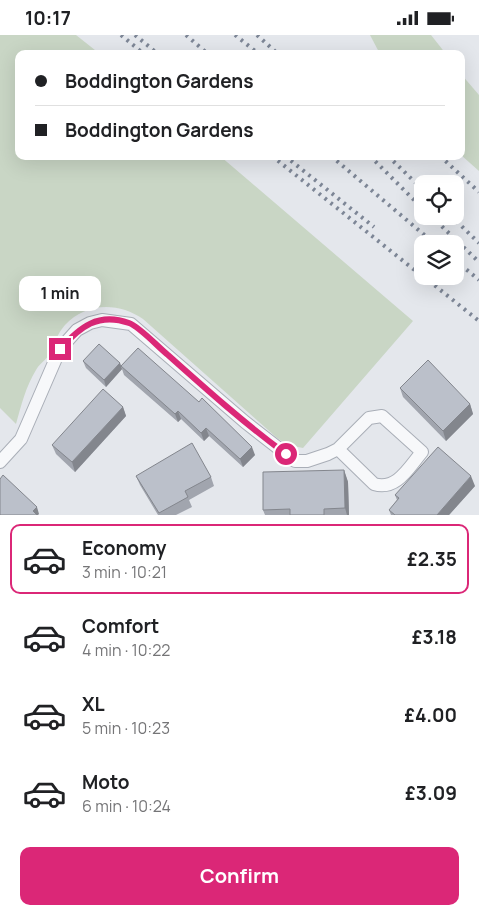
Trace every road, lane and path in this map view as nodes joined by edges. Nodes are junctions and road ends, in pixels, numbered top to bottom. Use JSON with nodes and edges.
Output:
{"nodes":[{"id":1,"x":338,"y":449,"type":"junction"},
{"id":2,"x":0,"y":462,"type":"edge"}],
"edges":[{"from":1,"to":1,"type":"street"},
{"from":1,"to":2,"type":"street"}]}
